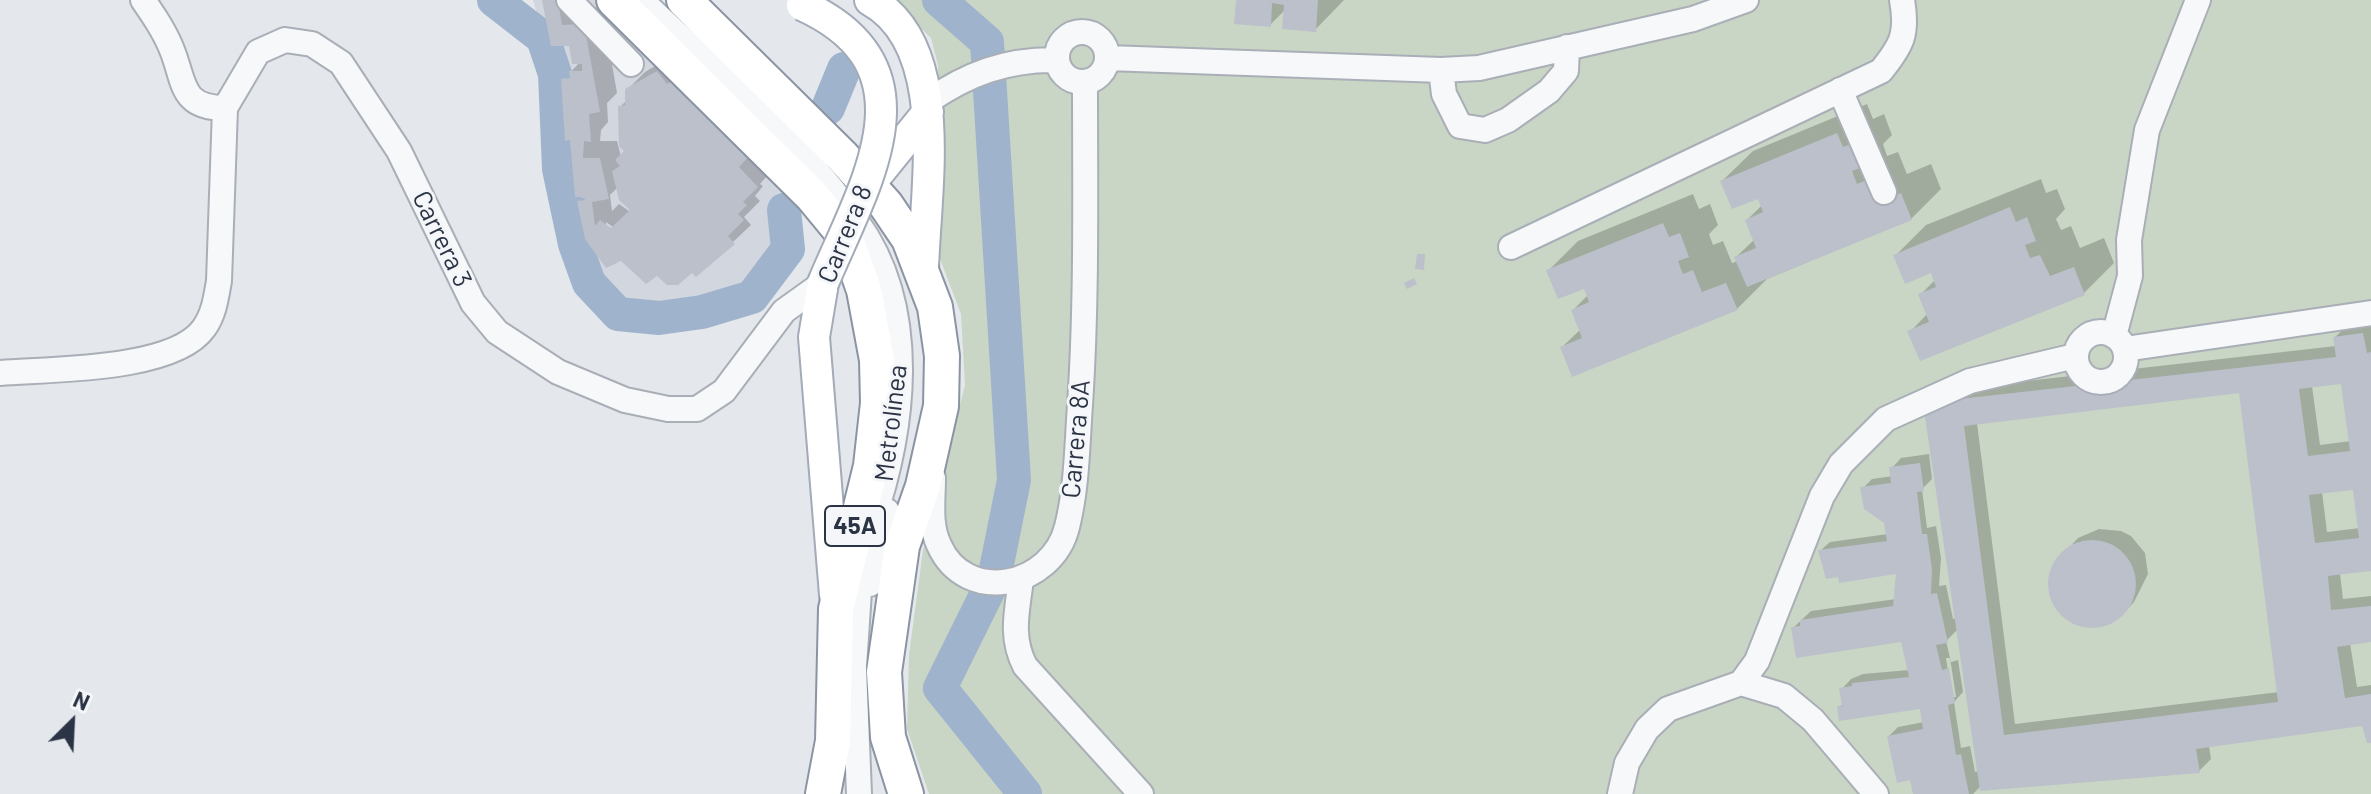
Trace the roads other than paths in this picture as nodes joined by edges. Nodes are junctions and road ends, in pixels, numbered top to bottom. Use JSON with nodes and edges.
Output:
{"nodes":[{"id":1,"x":143,"y":0,"type":"edge"},
{"id":2,"x":569,"y":0,"type":"edge"},
{"id":3,"x":614,"y":0,"type":"edge"},
{"id":4,"x":641,"y":0,"type":"edge"},
{"id":5,"x":660,"y":0,"type":"edge"},
{"id":6,"x":684,"y":0,"type":"edge"},
{"id":7,"x":870,"y":0,"type":"edge"},
{"id":8,"x":1746,"y":0,"type":"edge"},
{"id":9,"x":1902,"y":0,"type":"edge"},
{"id":10,"x":2198,"y":0,"type":"edge"},
{"id":11,"x":795,"y":3,"type":"edge"},
{"id":12,"x":1567,"y":47,"type":"junction"},
{"id":13,"x":1108,"y":58,"type":"junction"},
{"id":14,"x":1057,"y":60,"type":"junction"},
{"id":15,"x":631,"y":64,"type":"dead end"},
{"id":16,"x":1441,"y":70,"type":"junction"},
{"id":17,"x":1085,"y":82,"type":"junction"},
{"id":18,"x":1840,"y":90,"type":"junction"},
{"id":19,"x":927,"y":102,"type":"junction"},
{"id":20,"x":225,"y":108,"type":"junction"},
{"id":21,"x":785,"y":133,"type":"junction"},
{"id":22,"x":827,"y":175,"type":"junction"},
{"id":23,"x":869,"y":185,"type":"junction"},
{"id":24,"x":1884,"y":192,"type":"dead end"},
{"id":25,"x":1511,"y":247,"type":"dead end"},
{"id":26,"x":923,"y":270,"type":"junction"},
{"id":27,"x":823,"y":283,"type":"junction"},
{"id":28,"x":2371,"y":313,"type":"edge"},
{"id":29,"x":2119,"y":342,"type":"junction"},
{"id":30,"x":2075,"y":356,"type":"junction"},
{"id":31,"x":0,"y":373,"type":"edge"},
{"id":32,"x":932,"y":448,"type":"junction"},
{"id":33,"x":1011,"y":581,"type":"junction"},
{"id":34,"x":836,"y":609,"type":"junction"},
{"id":35,"x":1741,"y":683,"type":"junction"},
{"id":36,"x":831,"y":698,"type":"junction"},
{"id":37,"x":856,"y":752,"type":"junction"},
{"id":38,"x":823,"y":794,"type":"edge"},
{"id":39,"x":859,"y":794,"type":"edge"},
{"id":40,"x":869,"y":794,"type":"edge"},
{"id":41,"x":906,"y":794,"type":"edge"},
{"id":42,"x":1141,"y":794,"type":"edge"},
{"id":43,"x":1620,"y":794,"type":"edge"},
{"id":44,"x":1876,"y":794,"type":"edge"}],
"edges":[{"from":1,"to":20,"type":"street"},
{"from":2,"to":15,"type":"street"},
{"from":3,"to":21,"type":"highway","number":"45A"},
{"from":4,"to":21,"type":"street"},
{"from":5,"to":21,"type":"street"},
{"from":6,"to":21,"type":"highway","number":"45A"},
{"from":7,"to":19,"type":"main road"},
{"from":8,"to":12,"type":"street"},
{"from":9,"to":18,"type":"street"},
{"from":10,"to":29,"type":"street"},
{"from":11,"to":27,"type":"main road","name":"Carrera 8","bridge":true},
{"from":12,"to":16,"type":"street"},
{"from":12,"to":16,"type":"street"},
{"from":13,"to":14,"type":"street"},
{"from":13,"to":16,"type":"street"},
{"from":13,"to":17,"type":"street"},
{"from":14,"to":17,"type":"street"},
{"from":14,"to":19,"type":"street"},
{"from":17,"to":33,"type":"street","name":"Carrera 8A"},
{"from":18,"to":24,"type":"street"},
{"from":18,"to":25,"type":"street"},
{"from":19,"to":23,"type":"main road","name":"Carrera 8"},
{"from":19,"to":26,"type":"main road"},
{"from":20,"to":27,"type":"street","name":"Carrera 3"},
{"from":20,"to":31,"type":"street"},
{"from":21,"to":22,"type":"highway","number":"45A"},
{"from":21,"to":22,"type":"highway","number":"45A"},
{"from":22,"to":23,"type":"highway","number":"45A"},
{"from":22,"to":34,"type":"highway","number":"45A"},
{"from":22,"to":37,"type":"street","name":"Metrolínea"},
{"from":22,"to":40,"type":"street","name":"Metrolínea"},
{"from":23,"to":26,"type":"highway","number":"45A"},
{"from":26,"to":32,"type":"highway","number":"45A"},
{"from":27,"to":34,"type":"main road","name":"Carrera 8"},
{"from":28,"to":29,"type":"street"},
{"from":29,"to":30,"type":"street"},
{"from":29,"to":30,"type":"street"},
{"from":30,"to":35,"type":"street"},
{"from":32,"to":33,"type":"street"},
{"from":32,"to":41,"type":"highway","number":"45A"},
{"from":33,"to":42,"type":"street"},
{"from":34,"to":36,"type":"highway","number":"45A"},
{"from":35,"to":43,"type":"street"},
{"from":35,"to":44,"type":"street"},
{"from":36,"to":37,"type":"street"},
{"from":36,"to":38,"type":"highway","number":"45A"},
{"from":37,"to":39,"type":"street","name":"Metrolínea"}]}
